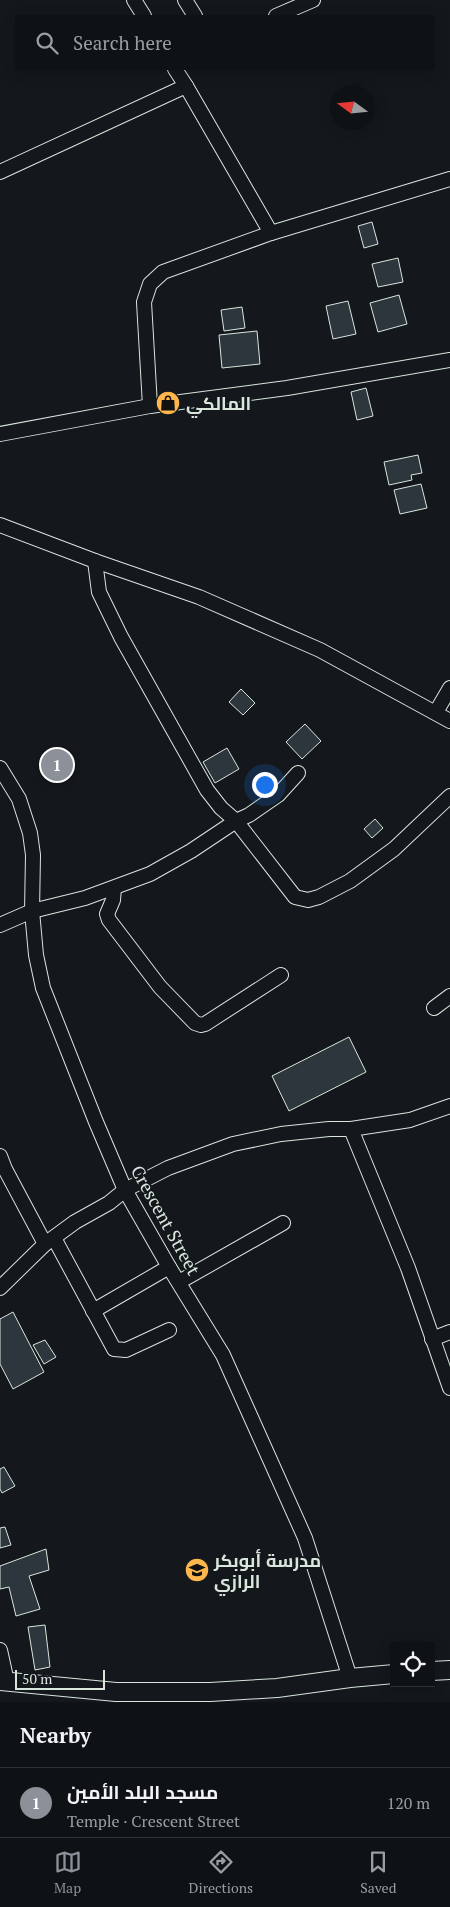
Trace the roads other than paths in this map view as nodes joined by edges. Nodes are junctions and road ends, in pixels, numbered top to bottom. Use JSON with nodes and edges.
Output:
{"nodes":[{"id":1,"x":134,"y":0,"type":"edge"},
{"id":2,"x":185,"y":0,"type":"edge"},
{"id":3,"x":313,"y":0,"type":"edge"},
{"id":4,"x":143,"y":15,"type":"edge"},
{"id":5,"x":194,"y":15,"type":"edge"},
{"id":6,"x":278,"y":15,"type":"edge"},
{"id":7,"x":176,"y":70,"type":"edge"},
{"id":8,"x":186,"y":86,"type":"junction"},
{"id":9,"x":0,"y":172,"type":"edge"},
{"id":10,"x":450,"y":179,"type":"edge"},
{"id":11,"x":271,"y":233,"type":"junction"},
{"id":12,"x":450,"y":360,"type":"edge"},
{"id":13,"x":150,"y":406,"type":"junction"},
{"id":14,"x":0,"y":434,"type":"edge"},
{"id":15,"x":0,"y":525,"type":"edge"},
{"id":16,"x":95,"y":561,"type":"junction"},
{"id":17,"x":450,"y":688,"type":"edge"},
{"id":18,"x":436,"y":712,"type":"junction"},
{"id":19,"x":450,"y":721,"type":"edge"},
{"id":20,"x":0,"y":768,"type":"edge"},
{"id":21,"x":298,"y":774,"type":"dead end"},
{"id":22,"x":450,"y":796,"type":"edge"},
{"id":23,"x":236,"y":821,"type":"junction"},
{"id":24,"x":114,"y":888,"type":"junction"},
{"id":25,"x":32,"y":911,"type":"junction"},
{"id":26,"x":0,"y":925,"type":"edge"},
{"id":27,"x":282,"y":975,"type":"dead end"},
{"id":28,"x":450,"y":996,"type":"edge"},
{"id":29,"x":434,"y":1008,"type":"dead end"},
{"id":30,"x":450,"y":1106,"type":"edge"},
{"id":31,"x":351,"y":1129,"type":"junction"},
{"id":32,"x":0,"y":1156,"type":"edge"},
{"id":33,"x":125,"y":1190,"type":"junction"},
{"id":34,"x":283,"y":1223,"type":"dead end"},
{"id":35,"x":49,"y":1241,"type":"junction"},
{"id":36,"x":169,"y":1267,"type":"junction"},
{"id":37,"x":179,"y":1282,"type":"junction"},
{"id":38,"x":0,"y":1288,"type":"edge"},
{"id":39,"x":93,"y":1311,"type":"junction"},
{"id":40,"x":169,"y":1330,"type":"dead end"},
{"id":41,"x":450,"y":1332,"type":"edge"},
{"id":42,"x":432,"y":1339,"type":"junction"},
{"id":43,"x":450,"y":1388,"type":"edge"},
{"id":44,"x":0,"y":1650,"type":"edge"},
{"id":45,"x":450,"y":1670,"type":"edge"},
{"id":46,"x":435,"y":1671,"type":"edge"},
{"id":47,"x":390,"y":1674,"type":"edge"},
{"id":48,"x":350,"y":1678,"type":"junction"},
{"id":49,"x":4,"y":1682,"type":"edge"}],
"edges":[{"from":1,"to":4,"type":"street"},
{"from":2,"to":5,"type":"street"},
{"from":3,"to":6,"type":"street"},
{"from":7,"to":8,"type":"street"},
{"from":8,"to":9,"type":"street"},
{"from":8,"to":11,"type":"street"},
{"from":10,"to":11,"type":"street"},
{"from":11,"to":13,"type":"street"},
{"from":12,"to":13,"type":"street"},
{"from":13,"to":14,"type":"street"},
{"from":15,"to":16,"type":"street"},
{"from":16,"to":18,"type":"street"},
{"from":16,"to":23,"type":"street"},
{"from":17,"to":18,"type":"street"},
{"from":18,"to":19,"type":"street"},
{"from":20,"to":25,"type":"street","name":"Crescent Street"},
{"from":21,"to":23,"type":"street"},
{"from":22,"to":23,"type":"street"},
{"from":23,"to":24,"type":"street"},
{"from":24,"to":25,"type":"street"},
{"from":24,"to":27,"type":"street"},
{"from":25,"to":26,"type":"street"},
{"from":25,"to":33,"type":"street","name":"Crescent Street"},
{"from":28,"to":29,"type":"street"},
{"from":30,"to":31,"type":"street"},
{"from":31,"to":33,"type":"street"},
{"from":31,"to":42,"type":"street"},
{"from":32,"to":35,"type":"street"},
{"from":33,"to":35,"type":"street"},
{"from":33,"to":36,"type":"street","name":"Crescent Street"},
{"from":34,"to":37,"type":"street"},
{"from":35,"to":38,"type":"street"},
{"from":35,"to":39,"type":"street"},
{"from":36,"to":37,"type":"street","name":"Crescent Street"},
{"from":36,"to":39,"type":"street"},
{"from":37,"to":48,"type":"street","name":"Crescent Street"},
{"from":39,"to":40,"type":"street"},
{"from":41,"to":42,"type":"street"},
{"from":42,"to":43,"type":"street"},
{"from":44,"to":49,"type":"street"},
{"from":45,"to":46,"type":"main road"},
{"from":47,"to":48,"type":"main road"},
{"from":48,"to":49,"type":"main road"}]}
